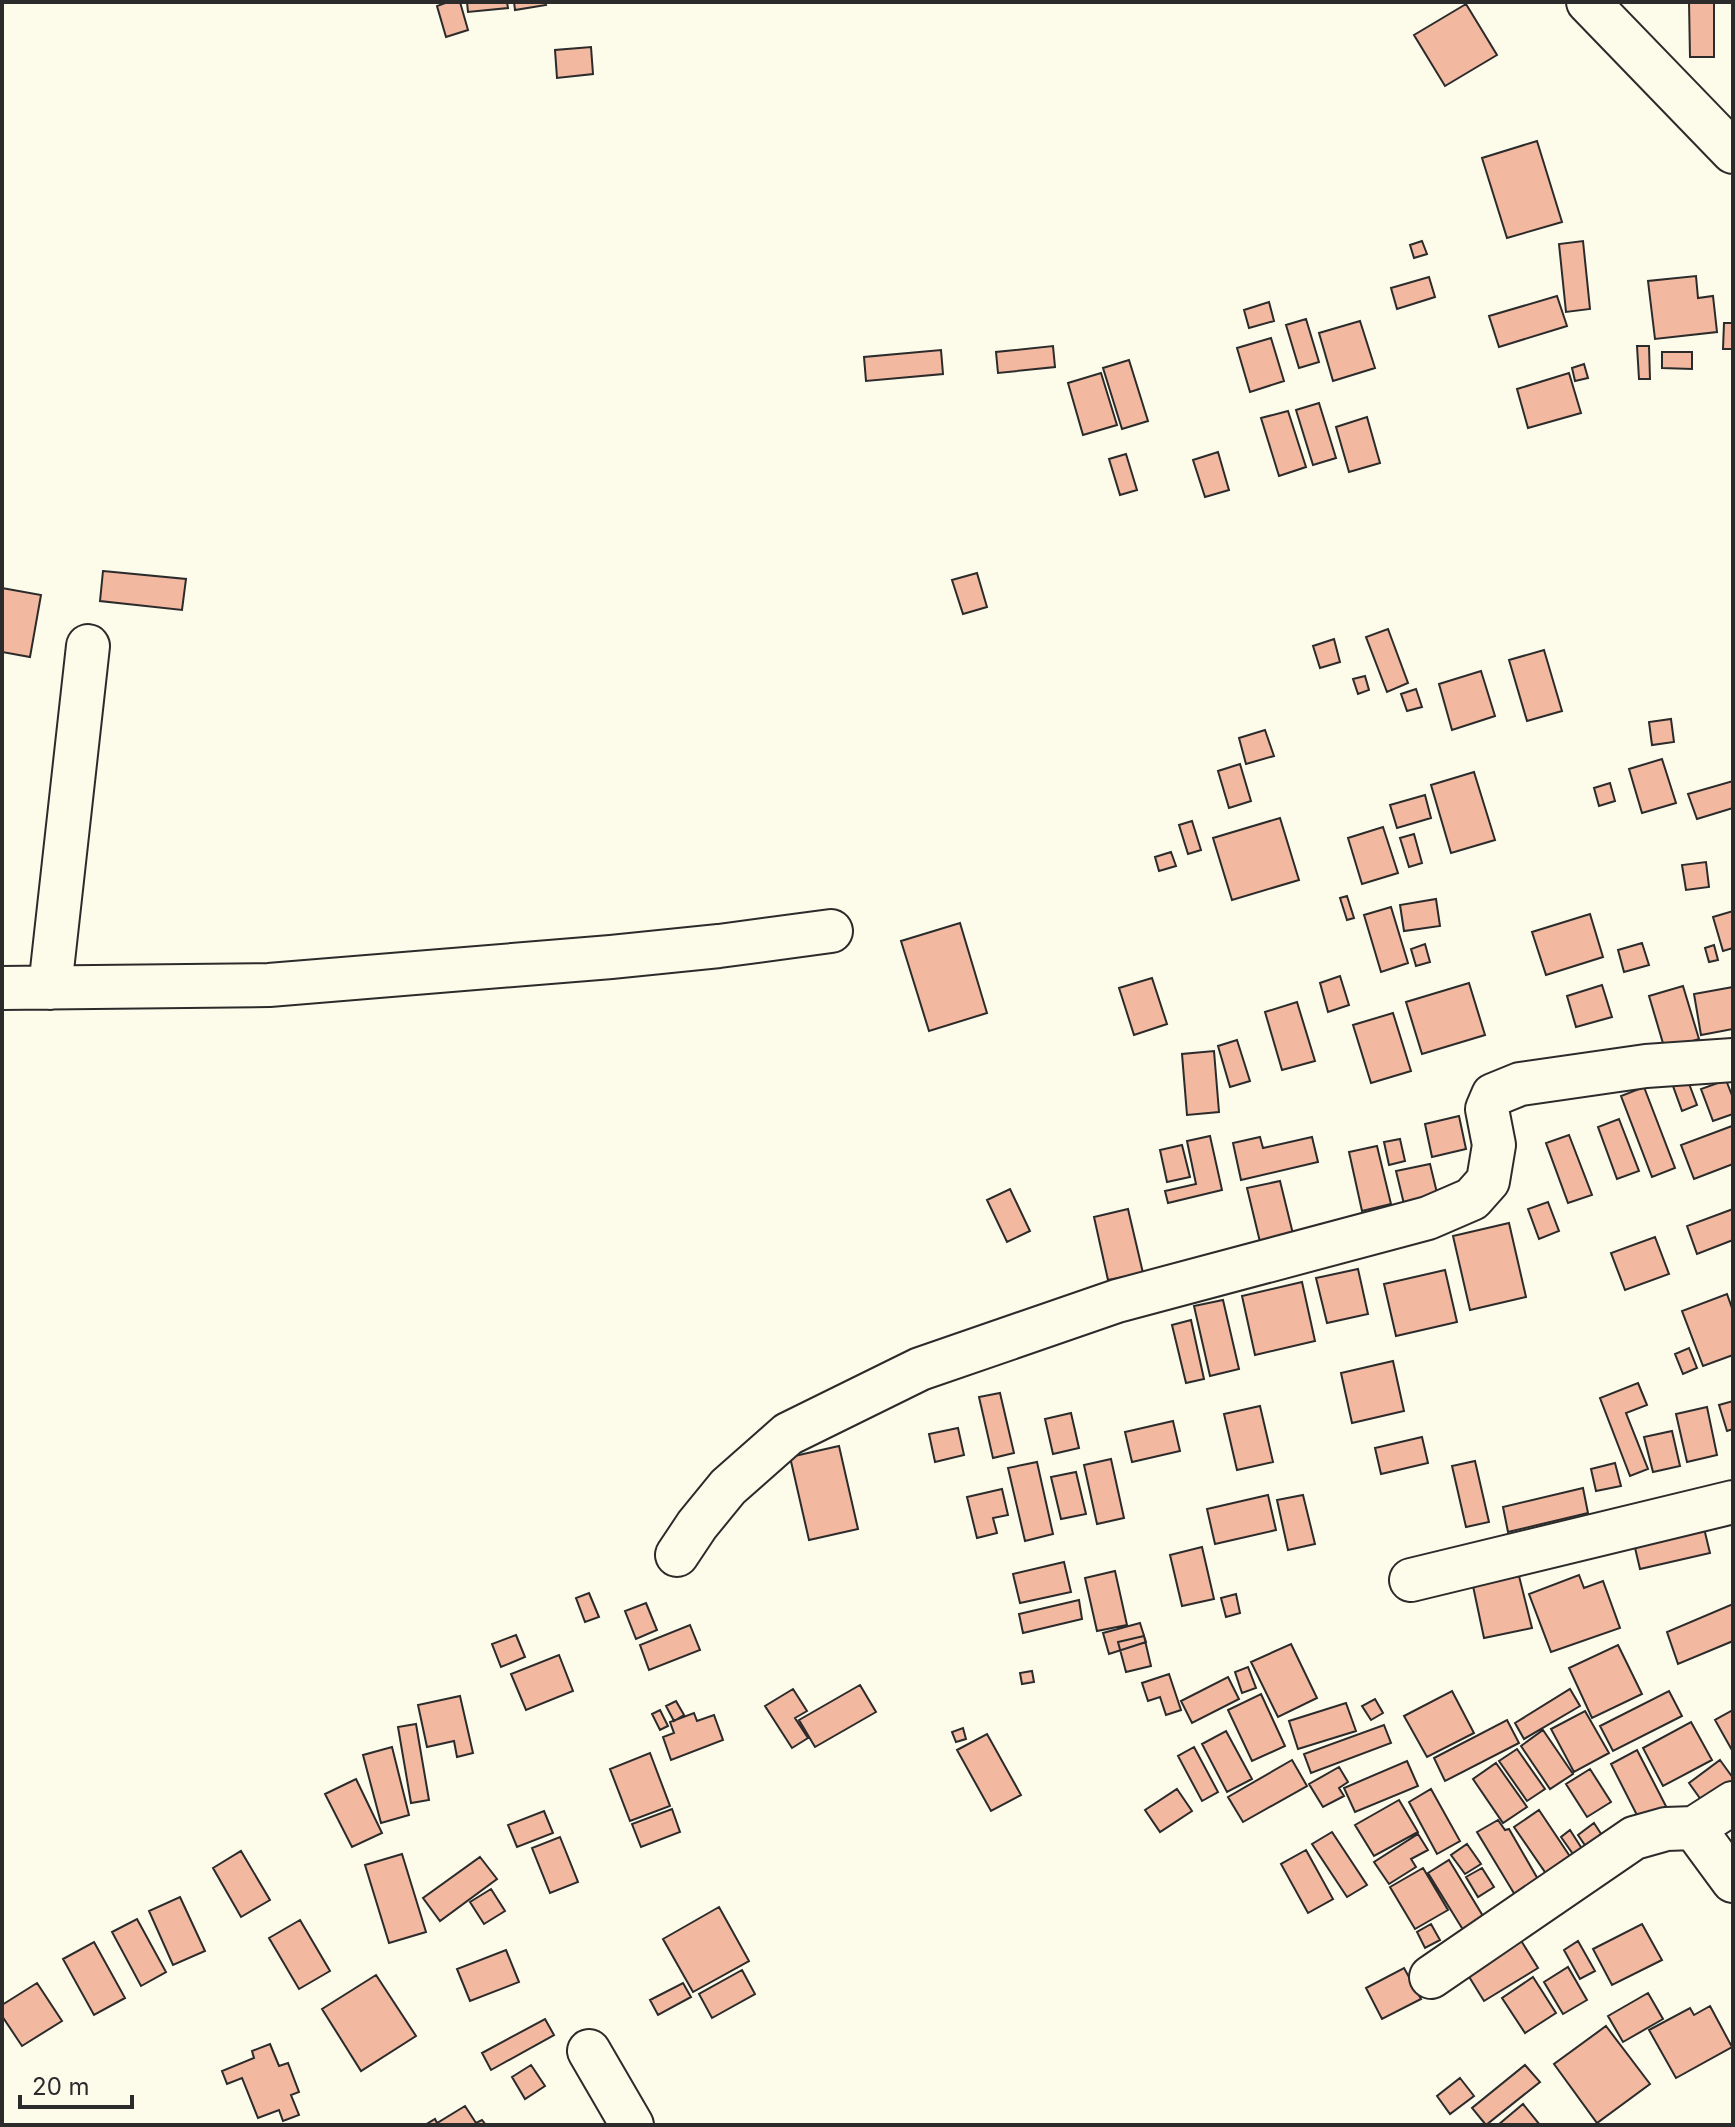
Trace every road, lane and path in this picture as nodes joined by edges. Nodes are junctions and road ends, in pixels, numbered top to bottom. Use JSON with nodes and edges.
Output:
{"nodes":[{"id":1,"x":1588,"y":2,"type":"edge"},
{"id":2,"x":1733,"y":152,"type":"edge"},
{"id":3,"x":88,"y":646,"type":"dead end"},
{"id":4,"x":831,"y":931,"type":"dead end"},
{"id":5,"x":2,"y":988,"type":"edge"},
{"id":6,"x":50,"y":988,"type":"junction"},
{"id":7,"x":1733,"y":1060,"type":"edge"},
{"id":8,"x":1733,"y":1502,"type":"edge"},
{"id":9,"x":677,"y":1555,"type":"dead end"},
{"id":10,"x":1411,"y":1580,"type":"dead end"},
{"id":11,"x":1733,"y":1803,"type":"edge"},
{"id":12,"x":1694,"y":1828,"type":"junction"},
{"id":13,"x":1733,"y":1881,"type":"edge"},
{"id":14,"x":1431,"y":1977,"type":"dead end"},
{"id":15,"x":589,"y":2051,"type":"dead end"},
{"id":16,"x":632,"y":2125,"type":"edge"}],
"edges":[{"from":1,"to":2,"type":"street"},
{"from":3,"to":6,"type":"street"},
{"from":4,"to":6,"type":"street"},
{"from":5,"to":6,"type":"street"},
{"from":7,"to":9,"type":"street"},
{"from":8,"to":10,"type":"street"},
{"from":11,"to":12,"type":"street"},
{"from":12,"to":13,"type":"street"},
{"from":12,"to":14,"type":"street"},
{"from":15,"to":16,"type":"street"}]}
